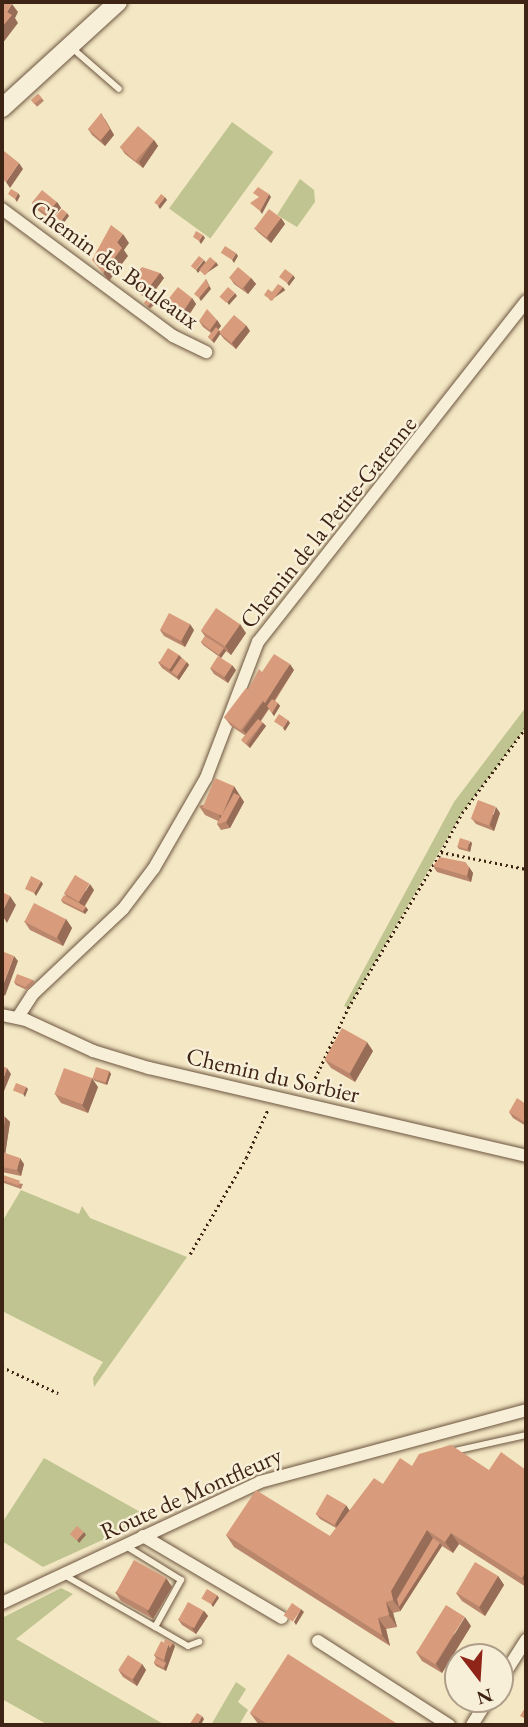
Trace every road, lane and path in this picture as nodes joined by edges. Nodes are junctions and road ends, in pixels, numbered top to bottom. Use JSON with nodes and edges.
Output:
{"nodes":[{"id":1,"x":116,"y":3,"type":"edge"},
{"id":2,"x":71,"y":47,"type":"junction"},
{"id":3,"x":120,"y":89,"type":"dead end"},
{"id":4,"x":2,"y":108,"type":"edge"},
{"id":5,"x":2,"y":209,"type":"edge"},
{"id":6,"x":526,"y":301,"type":"edge"},
{"id":7,"x":206,"y":352,"type":"dead end"},
{"id":8,"x":526,"y":727,"type":"edge"},
{"id":9,"x":441,"y":852,"type":"junction"},
{"id":10,"x":526,"y":869,"type":"edge"},
{"id":11,"x":2,"y":1016,"type":"edge"},
{"id":12,"x":18,"y":1017,"type":"junction"},
{"id":13,"x":270,"y":1096,"type":"junction"},
{"id":14,"x":303,"y":1103,"type":"junction"},
{"id":15,"x":526,"y":1156,"type":"edge"},
{"id":16,"x":190,"y":1254,"type":"dead end"},
{"id":17,"x":2,"y":1367,"type":"edge"},
{"id":18,"x":58,"y":1393,"type":"dead end"},
{"id":19,"x":526,"y":1410,"type":"edge"},
{"id":20,"x":526,"y":1435,"type":"edge"},
{"id":21,"x":435,"y":1455,"type":"edge"},
{"id":22,"x":143,"y":1536,"type":"junction"},
{"id":23,"x":124,"y":1545,"type":"junction"},
{"id":24,"x":62,"y":1574,"type":"junction"},
{"id":25,"x":2,"y":1603,"type":"edge"},
{"id":26,"x":282,"y":1618,"type":"edge"},
{"id":27,"x":155,"y":1627,"type":"junction"},
{"id":28,"x":526,"y":1640,"type":"edge"},
{"id":29,"x":318,"y":1641,"type":"dead end"},
{"id":30,"x":199,"y":1642,"type":"dead end"},
{"id":31,"x":514,"y":1659,"type":"edge"},
{"id":32,"x":449,"y":1725,"type":"edge"}],
"edges":[{"from":1,"to":2,"type":"main road"},
{"from":2,"to":3,"type":"lane"},
{"from":2,"to":4,"type":"main road"},
{"from":5,"to":7,"type":"street","name":"Chemin des Bouleaux"},
{"from":6,"to":12,"type":"street","name":"Chemin de la Petite-Garenne"},
{"from":8,"to":9,"type":"path"},
{"from":9,"to":10,"type":"path"},
{"from":9,"to":14,"type":"path"},
{"from":11,"to":12,"type":"street","name":"Chemin du Sorbier"},
{"from":12,"to":13,"type":"street","name":"Chemin du Sorbier"},
{"from":13,"to":14,"type":"street","name":"Chemin du Sorbier"},
{"from":13,"to":16,"type":"path"},
{"from":14,"to":15,"type":"street","name":"Chemin du Sorbier"},
{"from":17,"to":18,"type":"path"},
{"from":19,"to":22,"type":"street","name":"Route de Montfleury"},
{"from":20,"to":21,"type":"lane"},
{"from":22,"to":23,"type":"street","name":"Route de Montfleury"},
{"from":22,"to":26,"type":"street"},
{"from":23,"to":24,"type":"street","name":"Route de Montfleury"},
{"from":23,"to":27,"type":"lane"},
{"from":24,"to":25,"type":"street","name":"Route de Montfleury"},
{"from":24,"to":27,"type":"lane"},
{"from":27,"to":30,"type":"lane"},
{"from":28,"to":31,"type":"street"},
{"from":29,"to":32,"type":"street"}]}
